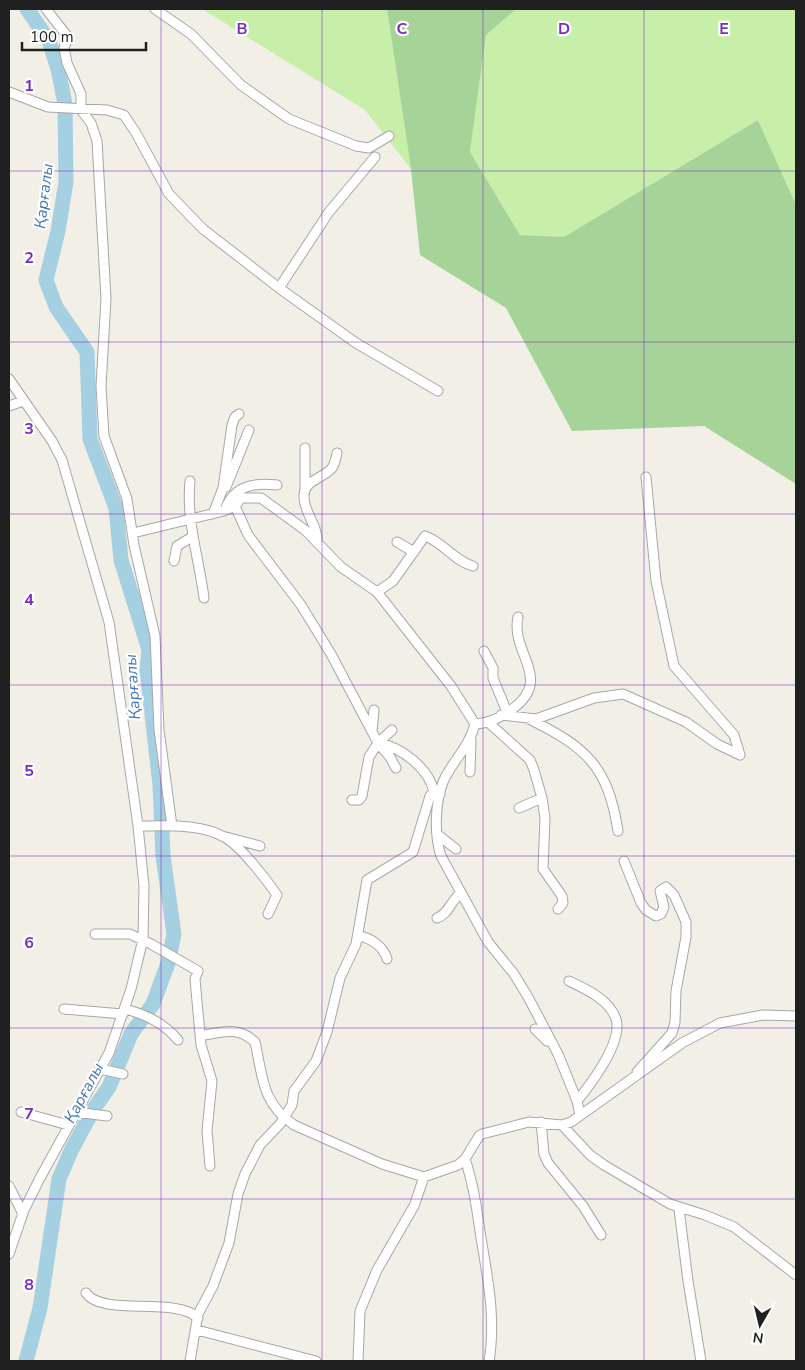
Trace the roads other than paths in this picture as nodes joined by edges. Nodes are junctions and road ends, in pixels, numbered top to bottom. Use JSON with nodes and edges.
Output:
{"nodes":[{"id":1,"x":46,"y":9,"type":"edge"},
{"id":2,"x":155,"y":9,"type":"edge"},
{"id":3,"x":9,"y":92,"type":"edge"},
{"id":4,"x":76,"y":109,"type":"junction"},
{"id":5,"x":389,"y":136,"type":"dead end"},
{"id":6,"x":375,"y":157,"type":"dead end"},
{"id":7,"x":279,"y":288,"type":"junction"},
{"id":8,"x":9,"y":379,"type":"edge"},
{"id":9,"x":438,"y":390,"type":"dead end"},
{"id":10,"x":23,"y":401,"type":"junction"},
{"id":11,"x":9,"y":406,"type":"edge"},
{"id":12,"x":239,"y":414,"type":"dead end"},
{"id":13,"x":249,"y":430,"type":"dead end"},
{"id":14,"x":305,"y":448,"type":"dead end"},
{"id":15,"x":337,"y":453,"type":"dead end"},
{"id":16,"x":646,"y":477,"type":"dead end"},
{"id":17,"x":190,"y":480,"type":"dead end"},
{"id":18,"x":277,"y":485,"type":"dead end"},
{"id":19,"x":305,"y":489,"type":"junction"},
{"id":20,"x":221,"y":496,"type":"junction"},
{"id":21,"x":235,"y":506,"type":"junction"},
{"id":22,"x":225,"y":510,"type":"junction"},
{"id":23,"x":213,"y":514,"type":"junction"},
{"id":24,"x":190,"y":520,"type":"junction"},
{"id":25,"x":133,"y":533,"type":"junction"},
{"id":26,"x":192,"y":537,"type":"junction"},
{"id":27,"x":317,"y":542,"type":"junction"},
{"id":28,"x":398,"y":542,"type":"dead end"},
{"id":29,"x":414,"y":552,"type":"junction"},
{"id":30,"x":174,"y":561,"type":"dead end"},
{"id":31,"x":473,"y":566,"type":"dead end"},
{"id":32,"x":377,"y":592,"type":"junction"},
{"id":33,"x":204,"y":598,"type":"dead end"},
{"id":34,"x":518,"y":618,"type":"dead end"},
{"id":35,"x":484,"y":651,"type":"dead end"},
{"id":36,"x":374,"y":710,"type":"dead end"},
{"id":37,"x":504,"y":714,"type":"junction"},
{"id":38,"x":529,"y":718,"type":"junction"},
{"id":39,"x":489,"y":723,"type":"junction"},
{"id":40,"x":475,"y":724,"type":"junction"},
{"id":41,"x":392,"y":730,"type":"dead end"},
{"id":42,"x":372,"y":732,"type":"junction"},
{"id":43,"x":471,"y":740,"type":"junction"},
{"id":44,"x":378,"y":743,"type":"junction"},
{"id":45,"x":396,"y":768,"type":"dead end"},
{"id":46,"x":470,"y":772,"type":"dead end"},
{"id":47,"x":437,"y":793,"type":"junction"},
{"id":48,"x":542,"y":798,"type":"junction"},
{"id":49,"x":352,"y":800,"type":"dead end"},
{"id":50,"x":519,"y":808,"type":"dead end"},
{"id":51,"x":138,"y":826,"type":"junction"},
{"id":52,"x":170,"y":826,"type":"junction"},
{"id":53,"x":618,"y":831,"type":"dead end"},
{"id":54,"x":437,"y":834,"type":"junction"},
{"id":55,"x":226,"y":837,"type":"junction"},
{"id":56,"x":260,"y":846,"type":"dead end"},
{"id":57,"x":456,"y":849,"type":"dead end"},
{"id":58,"x":624,"y":861,"type":"dead end"},
{"id":59,"x":461,"y":893,"type":"junction"},
{"id":60,"x":558,"y":909,"type":"dead end"},
{"id":61,"x":268,"y":914,"type":"dead end"},
{"id":62,"x":438,"y":918,"type":"dead end"},
{"id":63,"x":95,"y":934,"type":"dead end"},
{"id":64,"x":358,"y":936,"type":"junction"},
{"id":65,"x":143,"y":939,"type":"junction"},
{"id":66,"x":387,"y":959,"type":"dead end"},
{"id":67,"x":569,"y":981,"type":"dead end"},
{"id":68,"x":64,"y":1009,"type":"dead end"},
{"id":69,"x":124,"y":1011,"type":"junction"},
{"id":70,"x":796,"y":1016,"type":"edge"},
{"id":71,"x":535,"y":1029,"type":"dead end"},
{"id":72,"x":200,"y":1035,"type":"junction"},
{"id":73,"x":178,"y":1040,"type":"dead end"},
{"id":74,"x":551,"y":1043,"type":"junction"},
{"id":75,"x":100,"y":1069,"type":"junction"},
{"id":76,"x":123,"y":1074,"type":"dead end"},
{"id":77,"x":636,"y":1074,"type":"junction"},
{"id":78,"x":577,"y":1101,"type":"junction"},
{"id":79,"x":21,"y":1112,"type":"dead end"},
{"id":80,"x":80,"y":1113,"type":"junction"},
{"id":81,"x":580,"y":1115,"type":"junction"},
{"id":82,"x":107,"y":1116,"type":"dead end"},
{"id":83,"x":284,"y":1118,"type":"junction"},
{"id":84,"x":541,"y":1122,"type":"junction"},
{"id":85,"x":68,"y":1125,"type":"junction"},
{"id":86,"x":562,"y":1125,"type":"junction"},
{"id":87,"x":465,"y":1159,"type":"junction"},
{"id":88,"x":210,"y":1166,"type":"dead end"},
{"id":89,"x":424,"y":1177,"type":"junction"},
{"id":90,"x":9,"y":1186,"type":"edge"},
{"id":91,"x":680,"y":1209,"type":"junction"},
{"id":92,"x":23,"y":1214,"type":"junction"},
{"id":93,"x":601,"y":1234,"type":"dead end"},
{"id":94,"x":9,"y":1254,"type":"edge"},
{"id":95,"x":796,"y":1275,"type":"edge"},
{"id":96,"x":86,"y":1293,"type":"dead end"},
{"id":97,"x":198,"y":1318,"type":"junction"},
{"id":98,"x":197,"y":1330,"type":"junction"},
{"id":99,"x":190,"y":1361,"type":"edge"},
{"id":100,"x":316,"y":1361,"type":"edge"},
{"id":101,"x":358,"y":1361,"type":"edge"},
{"id":102,"x":488,"y":1361,"type":"edge"},
{"id":103,"x":701,"y":1361,"type":"edge"}],
"edges":[{"from":1,"to":4,"type":"street"},
{"from":2,"to":5,"type":"street"},
{"from":3,"to":4,"type":"street"},
{"from":4,"to":7,"type":"street"},
{"from":4,"to":25,"type":"street"},
{"from":6,"to":7,"type":"street"},
{"from":7,"to":9,"type":"street"},
{"from":8,"to":10,"type":"street"},
{"from":10,"to":11,"type":"street"},
{"from":10,"to":51,"type":"street"},
{"from":12,"to":20,"type":"street"},
{"from":13,"to":20,"type":"street"},
{"from":14,"to":19,"type":"street"},
{"from":15,"to":19,"type":"street"},
{"from":16,"to":38,"type":"street"},
{"from":17,"to":24,"type":"street"},
{"from":18,"to":22,"type":"street"},
{"from":19,"to":27,"type":"street"},
{"from":20,"to":23,"type":"street"},
{"from":21,"to":22,"type":"street"},
{"from":21,"to":27,"type":"street"},
{"from":21,"to":42,"type":"street"},
{"from":22,"to":23,"type":"street"},
{"from":23,"to":24,"type":"street"},
{"from":24,"to":25,"type":"street"},
{"from":24,"to":26,"type":"street"},
{"from":25,"to":52,"type":"street"},
{"from":26,"to":30,"type":"street"},
{"from":26,"to":33,"type":"street"},
{"from":27,"to":32,"type":"street"},
{"from":28,"to":29,"type":"street"},
{"from":29,"to":31,"type":"street"},
{"from":29,"to":32,"type":"street"},
{"from":32,"to":40,"type":"street"},
{"from":34,"to":37,"type":"street"},
{"from":35,"to":37,"type":"street"},
{"from":36,"to":42,"type":"street"},
{"from":37,"to":38,"type":"street"},
{"from":37,"to":39,"type":"street"},
{"from":38,"to":53,"type":"street"},
{"from":39,"to":40,"type":"street"},
{"from":39,"to":48,"type":"street"},
{"from":40,"to":43,"type":"street"},
{"from":41,"to":44,"type":"street"},
{"from":42,"to":44,"type":"street"},
{"from":43,"to":46,"type":"street"},
{"from":43,"to":47,"type":"street"},
{"from":44,"to":45,"type":"street"},
{"from":44,"to":47,"type":"street"},
{"from":44,"to":49,"type":"street"},
{"from":47,"to":54,"type":"street"},
{"from":47,"to":64,"type":"street"},
{"from":48,"to":50,"type":"street"},
{"from":48,"to":60,"type":"street"},
{"from":51,"to":52,"type":"street"},
{"from":51,"to":65,"type":"street"},
{"from":52,"to":55,"type":"street"},
{"from":54,"to":57,"type":"street"},
{"from":54,"to":59,"type":"street"},
{"from":55,"to":56,"type":"street"},
{"from":55,"to":61,"type":"street"},
{"from":58,"to":77,"type":"street"},
{"from":59,"to":62,"type":"street"},
{"from":59,"to":74,"type":"street"},
{"from":63,"to":65,"type":"street"},
{"from":64,"to":66,"type":"street"},
{"from":64,"to":83,"type":"street"},
{"from":65,"to":69,"type":"street"},
{"from":65,"to":72,"type":"street"},
{"from":67,"to":78,"type":"street"},
{"from":68,"to":69,"type":"street"},
{"from":69,"to":73,"type":"street"},
{"from":69,"to":75,"type":"street"},
{"from":70,"to":77,"type":"street"},
{"from":71,"to":74,"type":"street"},
{"from":72,"to":83,"type":"street"},
{"from":72,"to":88,"type":"street"},
{"from":74,"to":78,"type":"street"},
{"from":75,"to":76,"type":"street"},
{"from":75,"to":80,"type":"street"},
{"from":77,"to":81,"type":"street"},
{"from":78,"to":81,"type":"street"},
{"from":79,"to":85,"type":"street"},
{"from":80,"to":82,"type":"street"},
{"from":80,"to":85,"type":"street"},
{"from":81,"to":86,"type":"street"},
{"from":83,"to":89,"type":"street"},
{"from":83,"to":97,"type":"street"},
{"from":84,"to":86,"type":"street"},
{"from":84,"to":87,"type":"street"},
{"from":84,"to":93,"type":"street"},
{"from":85,"to":92,"type":"street"},
{"from":86,"to":91,"type":"street"},
{"from":87,"to":89,"type":"street"},
{"from":87,"to":102,"type":"street"},
{"from":89,"to":101,"type":"street"},
{"from":90,"to":92,"type":"street"},
{"from":91,"to":95,"type":"street"},
{"from":91,"to":103,"type":"street"},
{"from":92,"to":94,"type":"street"},
{"from":96,"to":97,"type":"street"},
{"from":97,"to":98,"type":"street"},
{"from":98,"to":99,"type":"street"},
{"from":98,"to":100,"type":"street"}]}
